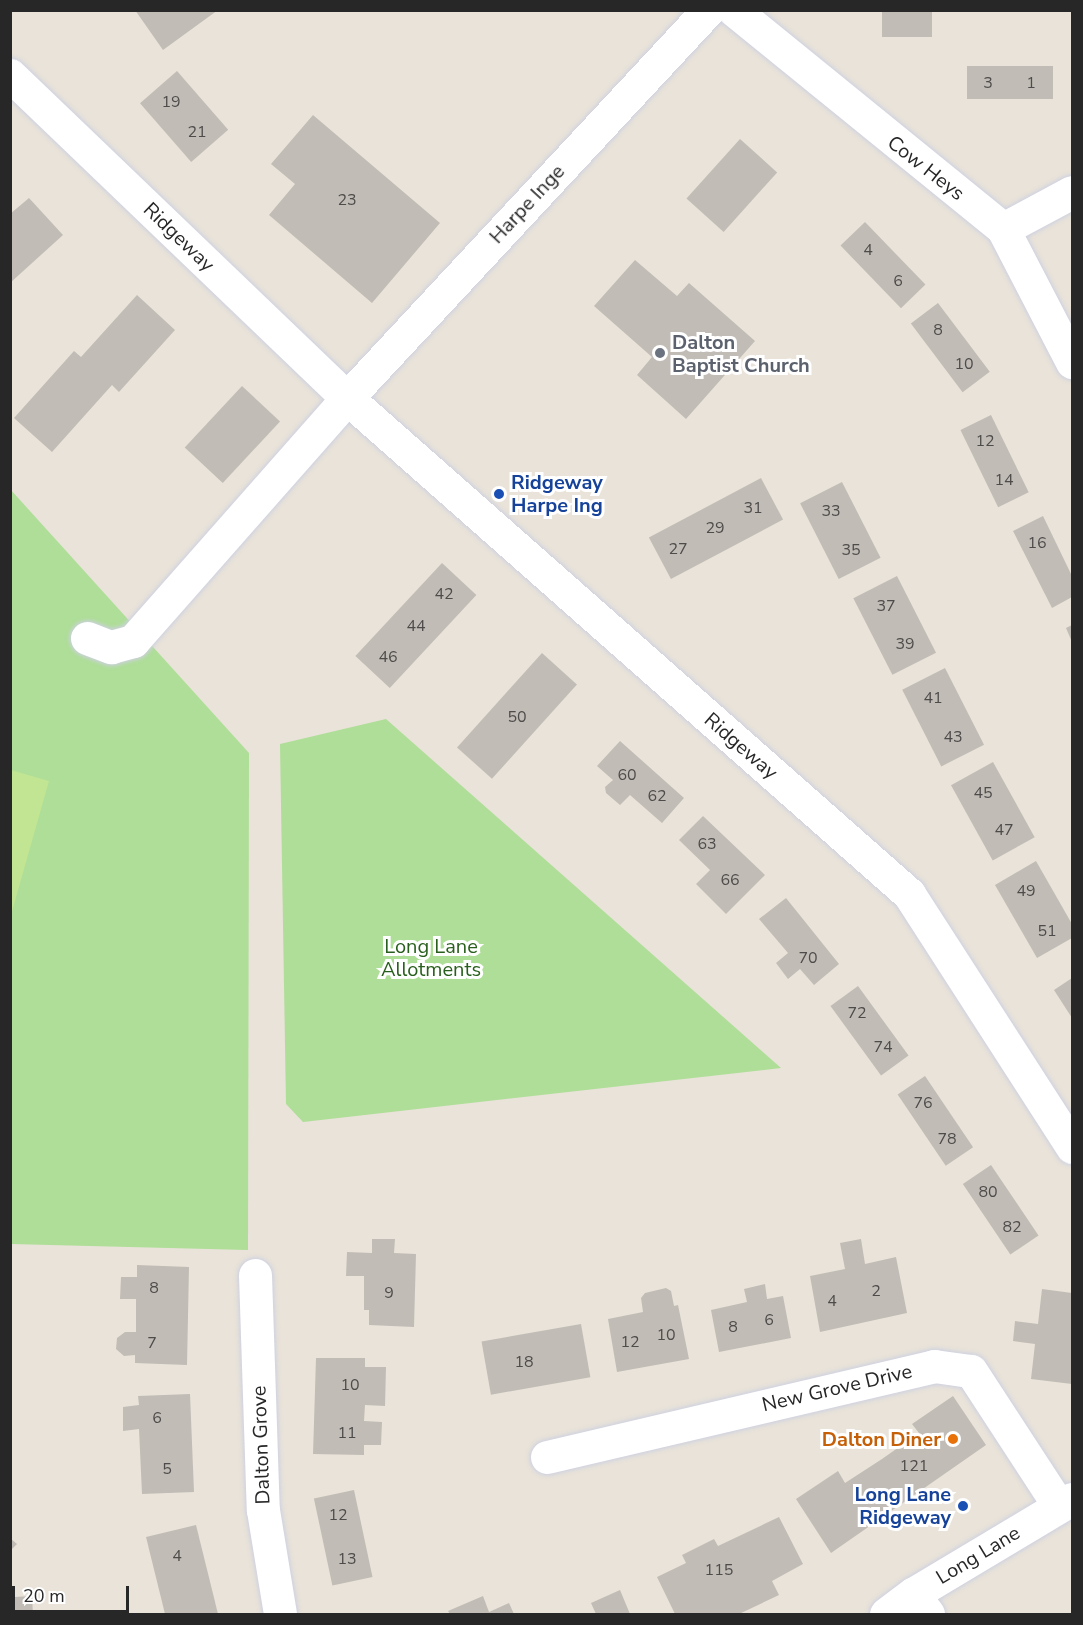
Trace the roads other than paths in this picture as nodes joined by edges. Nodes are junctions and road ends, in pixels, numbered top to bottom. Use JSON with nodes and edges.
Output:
{"nodes":[{"id":1,"x":708,"y":10,"type":"edge"},
{"id":2,"x":734,"y":10,"type":"edge"},
{"id":3,"x":10,"y":75,"type":"edge"},
{"id":4,"x":1072,"y":192,"type":"edge"},
{"id":5,"x":1003,"y":229,"type":"junction"},
{"id":6,"x":1072,"y":362,"type":"edge"},
{"id":7,"x":347,"y":398,"type":"junction"},
{"id":8,"x":87,"y":638,"type":"dead end"},
{"id":9,"x":1072,"y":1147,"type":"edge"},
{"id":10,"x":255,"y":1275,"type":"dead end"},
{"id":11,"x":547,"y":1456,"type":"dead end"},
{"id":12,"x":1066,"y":1502,"type":"edge"},
{"id":13,"x":920,"y":1604,"type":"edge"},
{"id":14,"x":280,"y":1614,"type":"edge"},
{"id":15,"x":886,"y":1614,"type":"edge"}],
"edges":[{"from":1,"to":7,"type":"street","name":"Harpe Inge"},
{"from":2,"to":5,"type":"street","name":"Cow Heys"},
{"from":3,"to":7,"type":"street","name":"Ridgeway"},
{"from":4,"to":5,"type":"street"},
{"from":5,"to":6,"type":"street","name":"Cow Heys"},
{"from":7,"to":8,"type":"street"},
{"from":7,"to":9,"type":"street","name":"Ridgeway"},
{"from":10,"to":14,"type":"street","name":"Dalton Grove"},
{"from":11,"to":12,"type":"street","name":"New Grove Drive"},
{"from":12,"to":13,"type":"street","name":"Long Lane"},
{"from":13,"to":15,"type":"street","name":"Long Lane"}]}
